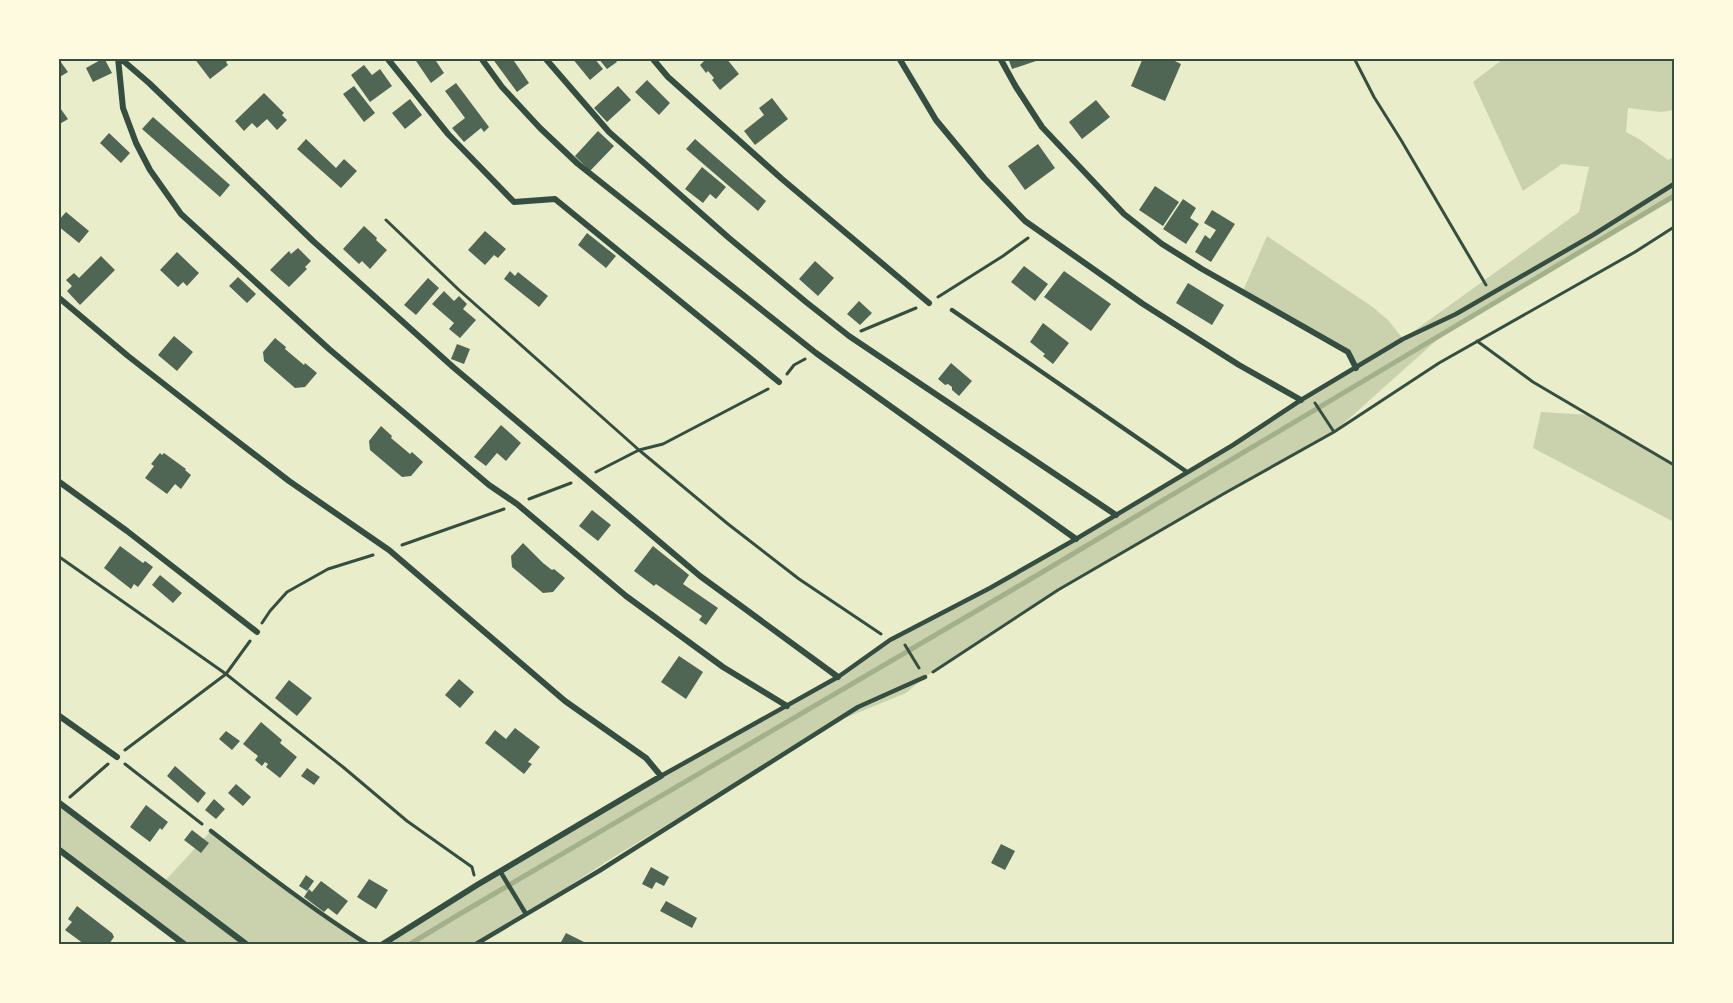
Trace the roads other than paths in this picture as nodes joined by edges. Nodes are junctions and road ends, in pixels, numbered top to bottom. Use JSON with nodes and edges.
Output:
{"nodes":[{"id":1,"x":119,"y":58,"type":"edge"},
{"id":2,"x":387,"y":58,"type":"edge"},
{"id":3,"x":481,"y":58,"type":"edge"},
{"id":4,"x":545,"y":58,"type":"edge"},
{"id":5,"x":652,"y":58,"type":"edge"},
{"id":6,"x":900,"y":58,"type":"edge"},
{"id":7,"x":1000,"y":58,"type":"edge"},
{"id":8,"x":1674,"y":184,"type":"edge"},
{"id":9,"x":58,"y":297,"type":"edge"},
{"id":10,"x":929,"y":303,"type":"dead end"},
{"id":11,"x":952,"y":310,"type":"dead end"},
{"id":12,"x":1356,"y":368,"type":"junction"},
{"id":13,"x":779,"y":382,"type":"dead end"},
{"id":14,"x":1300,"y":400,"type":"junction"},
{"id":15,"x":1187,"y":472,"type":"junction"},
{"id":16,"x":58,"y":481,"type":"edge"},
{"id":17,"x":1116,"y":515,"type":"junction"},
{"id":18,"x":1076,"y":539,"type":"junction"},
{"id":19,"x":257,"y":632,"type":"dead end"},
{"id":20,"x":838,"y":677,"type":"junction"},
{"id":21,"x":925,"y":677,"type":"road end"},
{"id":22,"x":787,"y":706,"type":"junction"},
{"id":23,"x":58,"y":715,"type":"edge"},
{"id":24,"x":117,"y":757,"type":"road end"},
{"id":25,"x":661,"y":776,"type":"junction"},
{"id":26,"x":58,"y":802,"type":"edge"},
{"id":27,"x":211,"y":831,"type":"road end"},
{"id":28,"x":58,"y":849,"type":"edge"},
{"id":29,"x":500,"y":871,"type":"junction"},
{"id":30,"x":526,"y":914,"type":"junction"},
{"id":31,"x":184,"y":945,"type":"edge"},
{"id":32,"x":246,"y":945,"type":"edge"},
{"id":33,"x":367,"y":945,"type":"edge"},
{"id":34,"x":383,"y":945,"type":"edge"},
{"id":35,"x":477,"y":945,"type":"edge"}],
"edges":[{"from":1,"to":20,"type":"street"},
{"from":1,"to":22,"type":"street"},
{"from":2,"to":13,"type":"street"},
{"from":3,"to":18,"type":"street"},
{"from":4,"to":17,"type":"street"},
{"from":5,"to":10,"type":"street"},
{"from":6,"to":14,"type":"street"},
{"from":7,"to":12,"type":"street"},
{"from":8,"to":12,"type":"lane"},
{"from":9,"to":25,"type":"street"},
{"from":11,"to":15,"type":"lane"},
{"from":12,"to":14,"type":"lane"},
{"from":14,"to":15,"type":"lane"},
{"from":15,"to":17,"type":"lane"},
{"from":16,"to":19,"type":"street"},
{"from":17,"to":18,"type":"lane"},
{"from":18,"to":20,"type":"lane"},
{"from":20,"to":22,"type":"lane"},
{"from":21,"to":30,"type":"lane"},
{"from":22,"to":25,"type":"lane"},
{"from":23,"to":24,"type":"street"},
{"from":25,"to":29,"type":"street"},
{"from":26,"to":32,"type":"street"},
{"from":27,"to":33,"type":"lane"},
{"from":28,"to":31,"type":"street"},
{"from":29,"to":30,"type":"lane"},
{"from":29,"to":34,"type":"street"},
{"from":30,"to":35,"type":"lane"}]}
